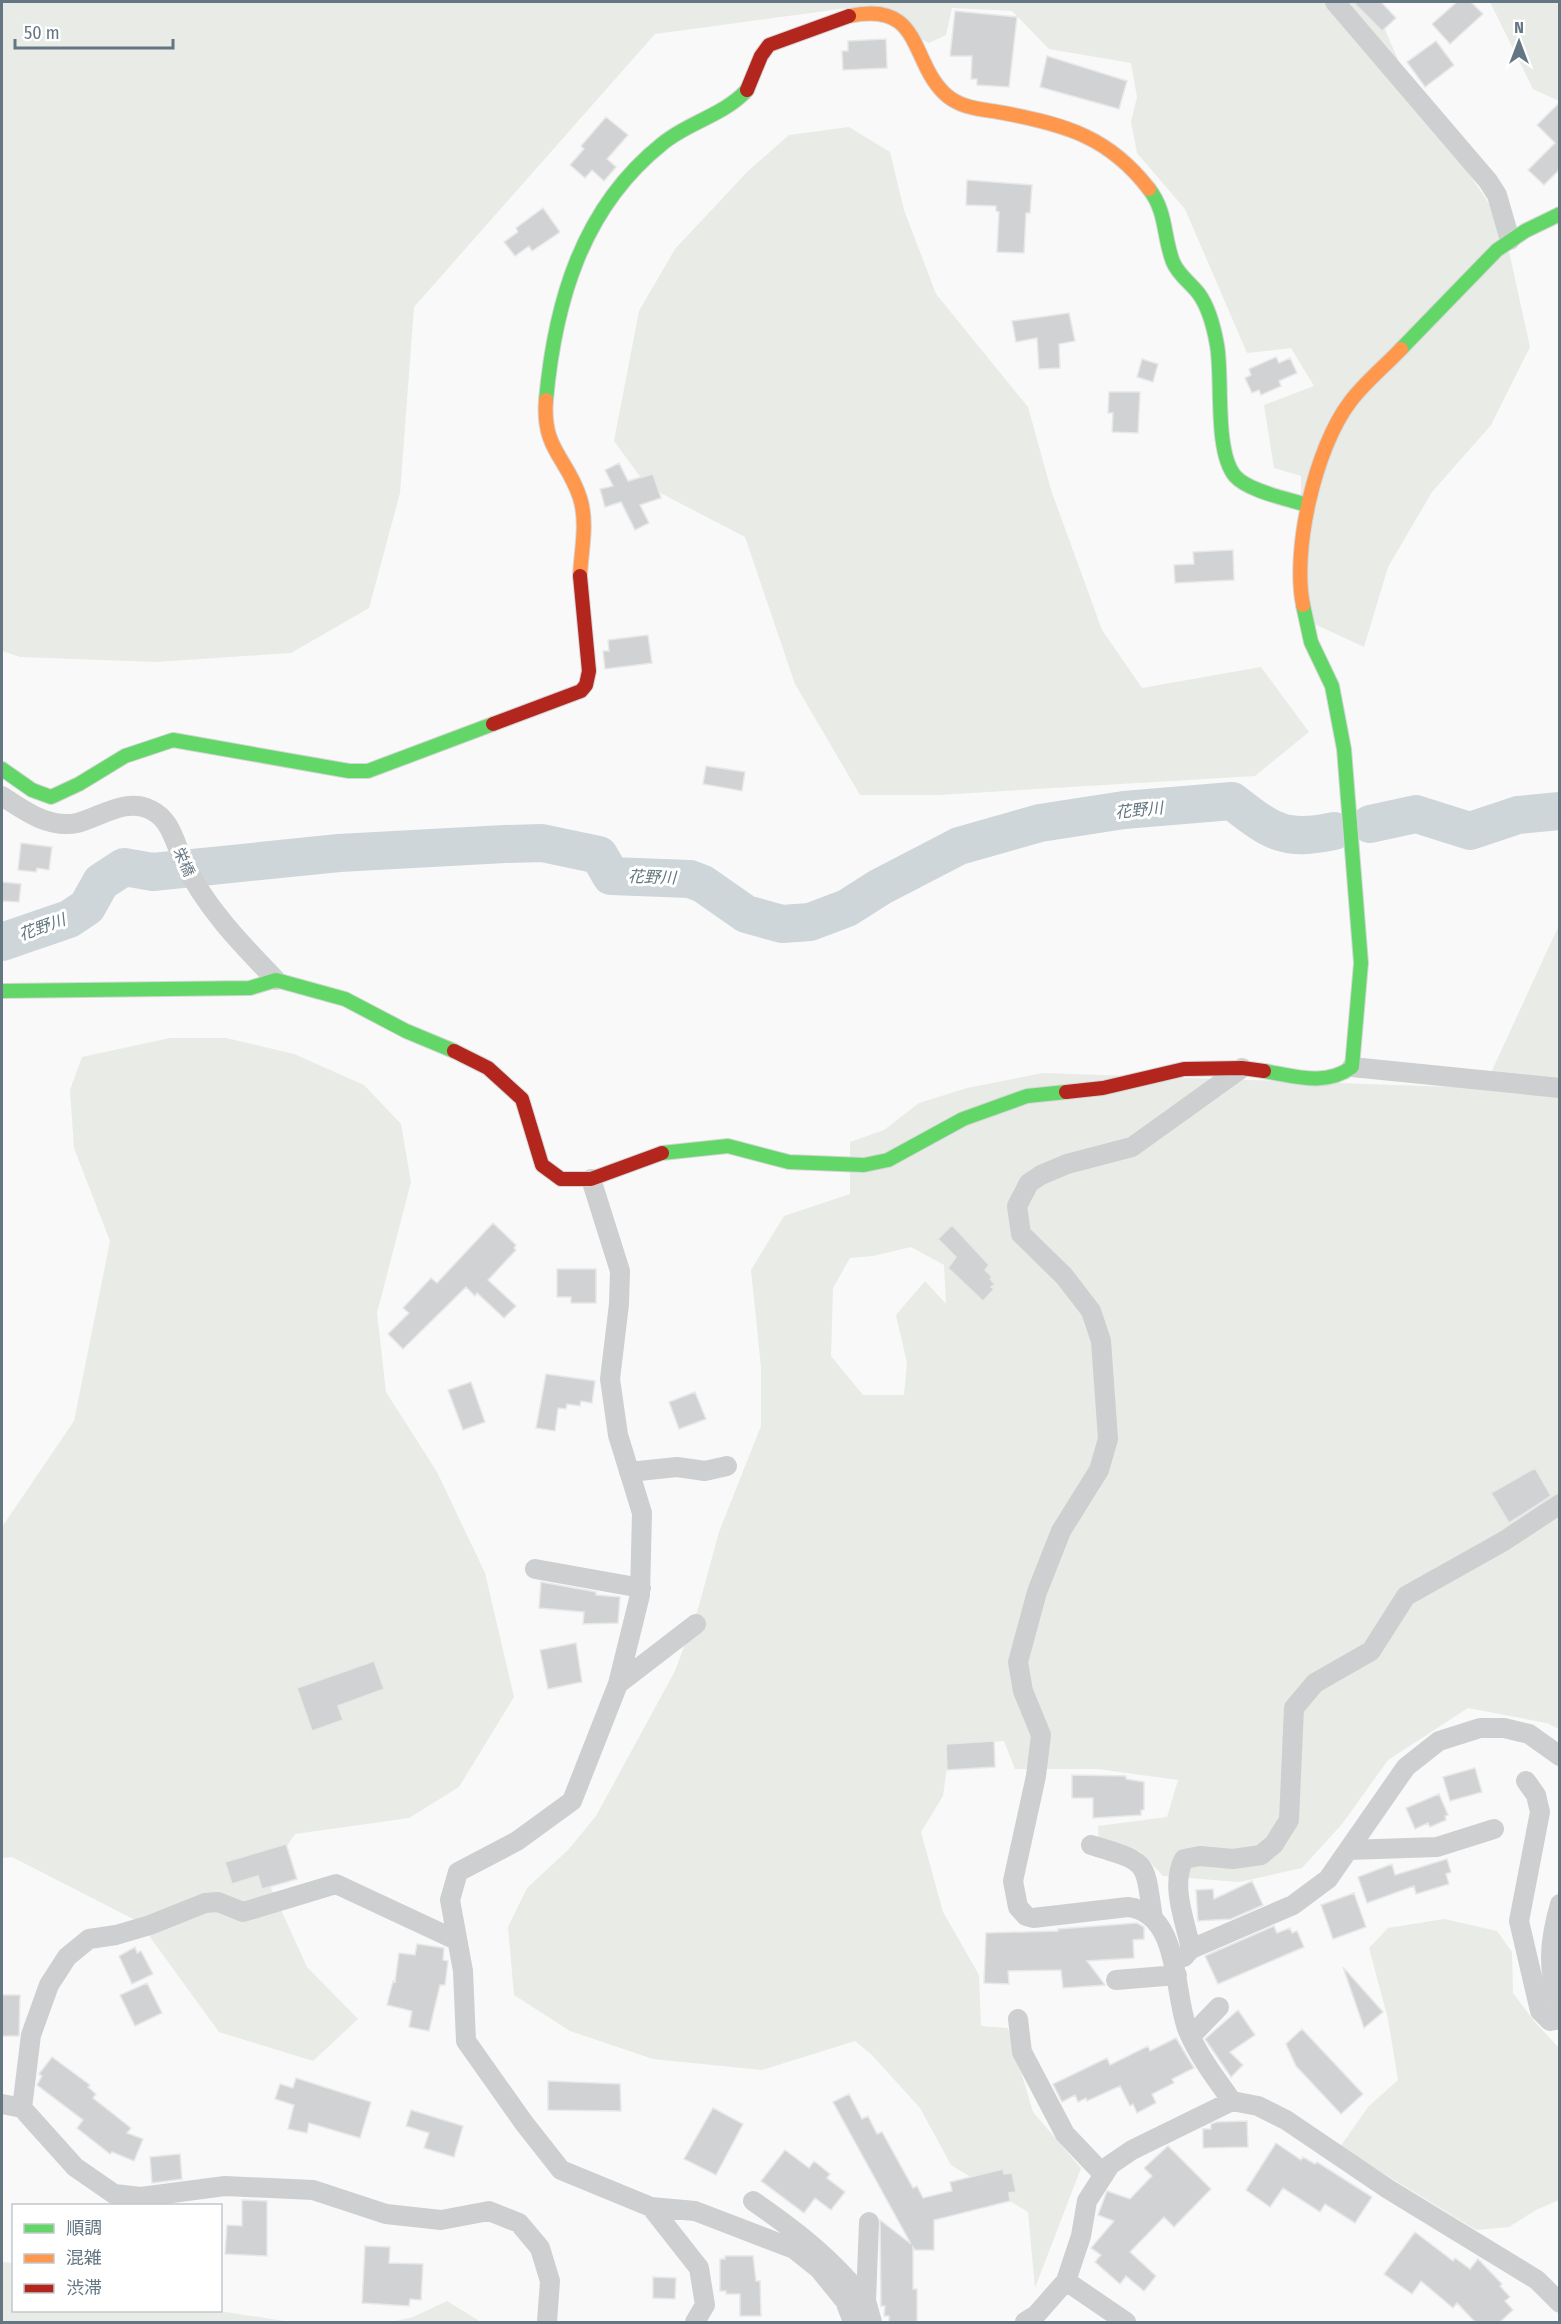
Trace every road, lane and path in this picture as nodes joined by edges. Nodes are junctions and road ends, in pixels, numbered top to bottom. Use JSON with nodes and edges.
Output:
{"nodes":[{"id":1,"x":1335,"y":2,"type":"edge"},
{"id":2,"x":1560,"y":214,"type":"edge"},
{"id":3,"x":1510,"y":240,"type":"junction"},
{"id":4,"x":1307,"y":505,"type":"junction"},
{"id":5,"x":2,"y":769,"type":"edge"},
{"id":6,"x":2,"y":796,"type":"edge"},
{"id":7,"x":276,"y":980,"type":"junction"},
{"id":8,"x":2,"y":991,"type":"edge"},
{"id":9,"x":1352,"y":1067,"type":"junction"},
{"id":10,"x":1242,"y":1068,"type":"junction"},
{"id":11,"x":1560,"y":1088,"type":"edge"},
{"id":12,"x":591,"y":1179,"type":"junction"},
{"id":13,"x":727,"y":1466,"type":"dead end"},
{"id":14,"x":629,"y":1472,"type":"junction"},
{"id":15,"x":1560,"y":1504,"type":"edge"},
{"id":16,"x":535,"y":1569,"type":"dead end"},
{"id":17,"x":641,"y":1588,"type":"junction"},
{"id":18,"x":696,"y":1624,"type":"dead end"},
{"id":19,"x":618,"y":1684,"type":"junction"},
{"id":20,"x":1560,"y":1756,"type":"edge"},
{"id":21,"x":1526,"y":1781,"type":"dead end"},
{"id":22,"x":1494,"y":1829,"type":"dead end"},
{"id":23,"x":1091,"y":1845,"type":"dead end"},
{"id":24,"x":1348,"y":1850,"type":"junction"},
{"id":25,"x":1560,"y":1904,"type":"edge"},
{"id":26,"x":1153,"y":1919,"type":"junction"},
{"id":27,"x":456,"y":1940,"type":"junction"},
{"id":28,"x":1191,"y":1949,"type":"junction"},
{"id":29,"x":1176,"y":1970,"type":"junction"},
{"id":30,"x":1116,"y":1980,"type":"dead end"},
{"id":31,"x":1219,"y":2007,"type":"dead end"},
{"id":32,"x":1560,"y":2007,"type":"edge"},
{"id":33,"x":1018,"y":2019,"type":"dead end"},
{"id":34,"x":1560,"y":2019,"type":"edge"},
{"id":35,"x":1191,"y":2036,"type":"junction"},
{"id":36,"x":1232,"y":2101,"type":"junction"},
{"id":37,"x":2,"y":2104,"type":"edge"},
{"id":38,"x":22,"y":2108,"type":"junction"},
{"id":39,"x":1104,"y":2175,"type":"junction"},
{"id":40,"x":753,"y":2201,"type":"dead end"},
{"id":41,"x":651,"y":2207,"type":"junction"},
{"id":42,"x":869,"y":2222,"type":"dead end"},
{"id":43,"x":1066,"y":2281,"type":"junction"},
{"id":44,"x":866,"y":2301,"type":"junction"},
{"id":45,"x":1560,"y":2303,"type":"edge"},
{"id":46,"x":547,"y":2322,"type":"edge"},
{"id":47,"x":695,"y":2322,"type":"edge"},
{"id":48,"x":853,"y":2322,"type":"edge"},
{"id":49,"x":872,"y":2322,"type":"edge"},
{"id":50,"x":1026,"y":2322,"type":"edge"},
{"id":51,"x":1126,"y":2322,"type":"edge"}],
"edges":[{"from":1,"to":3,"type":"street"},
{"from":2,"to":3,"type":"street"},
{"from":3,"to":4,"type":"street"},
{"from":4,"to":5,"type":"street"},
{"from":4,"to":9,"type":"street"},
{"from":6,"to":7,"type":"street","name":"栄橋"},
{"from":7,"to":8,"type":"street"},
{"from":7,"to":12,"type":"street"},
{"from":9,"to":10,"type":"street"},
{"from":9,"to":11,"type":"street"},
{"from":10,"to":12,"type":"street"},
{"from":10,"to":26,"type":"street"},
{"from":12,"to":14,"type":"street"},
{"from":13,"to":14,"type":"street"},
{"from":14,"to":17,"type":"street"},
{"from":15,"to":28,"type":"street"},
{"from":16,"to":17,"type":"street"},
{"from":17,"to":19,"type":"street"},
{"from":18,"to":19,"type":"street"},
{"from":19,"to":27,"type":"street"},
{"from":20,"to":24,"type":"street"},
{"from":21,"to":34,"type":"street"},
{"from":22,"to":24,"type":"street"},
{"from":23,"to":26,"type":"street"},
{"from":24,"to":28,"type":"street"},
{"from":25,"to":32,"type":"street"},
{"from":26,"to":29,"type":"street"},
{"from":27,"to":38,"type":"street"},
{"from":27,"to":41,"type":"street"},
{"from":28,"to":29,"type":"street"},
{"from":29,"to":30,"type":"street"},
{"from":29,"to":35,"type":"street"},
{"from":31,"to":35,"type":"street"},
{"from":33,"to":39,"type":"street"},
{"from":35,"to":36,"type":"street"},
{"from":36,"to":39,"type":"street"},
{"from":36,"to":45,"type":"street"},
{"from":37,"to":38,"type":"street"},
{"from":38,"to":46,"type":"street"},
{"from":39,"to":43,"type":"street"},
{"from":40,"to":44,"type":"street"},
{"from":41,"to":47,"type":"street"},
{"from":41,"to":48,"type":"street"},
{"from":42,"to":44,"type":"street"},
{"from":43,"to":50,"type":"street"},
{"from":43,"to":51,"type":"street"},
{"from":44,"to":49,"type":"street"}]}
